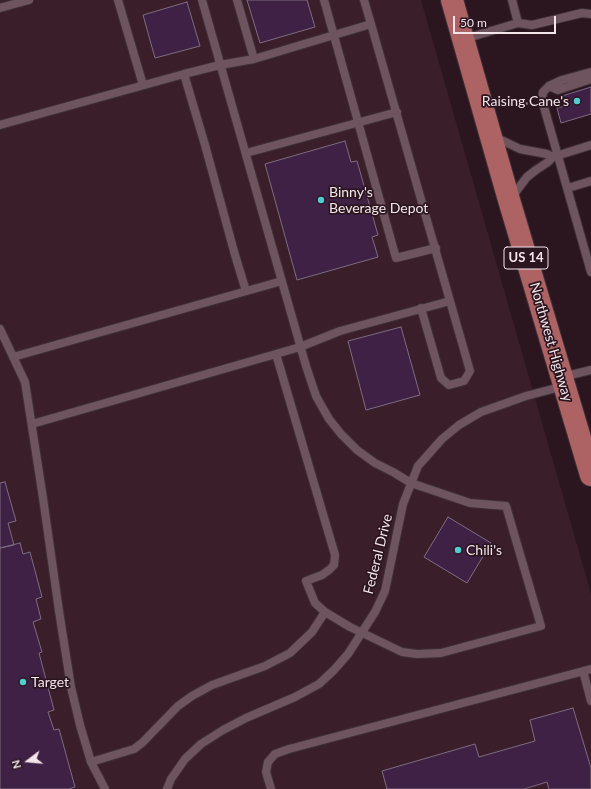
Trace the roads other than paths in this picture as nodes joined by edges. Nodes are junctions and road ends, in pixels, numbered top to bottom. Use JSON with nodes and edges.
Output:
{"nodes":[{"id":1,"x":28,"y":0,"type":"edge"},
{"id":2,"x":118,"y":0,"type":"edge"},
{"id":3,"x":202,"y":0,"type":"edge"},
{"id":4,"x":237,"y":0,"type":"edge"},
{"id":5,"x":324,"y":0,"type":"edge"},
{"id":6,"x":364,"y":0,"type":"edge"},
{"id":7,"x":452,"y":0,"type":"edge"},
{"id":8,"x":512,"y":0,"type":"edge"},
{"id":9,"x":0,"y":8,"type":"edge"},
{"id":10,"x":591,"y":14,"type":"edge"},
{"id":11,"x":518,"y":23,"type":"junction"},
{"id":12,"x":371,"y":24,"type":"junction"},
{"id":13,"x":334,"y":36,"type":"junction"},
{"id":14,"x":464,"y":39,"type":"junction"},
{"id":15,"x":254,"y":59,"type":"junction"},
{"id":16,"x":220,"y":65,"type":"junction"},
{"id":17,"x":591,"y":72,"type":"edge"},
{"id":18,"x":184,"y":74,"type":"junction"},
{"id":19,"x":591,"y":79,"type":"edge"},
{"id":20,"x":143,"y":85,"type":"junction"},
{"id":21,"x":549,"y":86,"type":"junction"},
{"id":22,"x":397,"y":112,"type":"junction"},
{"id":23,"x":358,"y":122,"type":"junction"},
{"id":24,"x":0,"y":125,"type":"edge"},
{"id":25,"x":490,"y":135,"type":"junction"},
{"id":26,"x":591,"y":145,"type":"edge"},
{"id":27,"x":246,"y":153,"type":"junction"},
{"id":28,"x":555,"y":156,"type":"junction"},
{"id":29,"x":591,"y":181,"type":"edge"},
{"id":30,"x":568,"y":188,"type":"junction"},
{"id":31,"x":509,"y":200,"type":"junction"},
{"id":32,"x":588,"y":246,"type":"edge"},
{"id":33,"x":436,"y":248,"type":"junction"},
{"id":34,"x":591,"y":272,"type":"edge"},
{"id":35,"x":282,"y":281,"type":"junction"},
{"id":36,"x":246,"y":291,"type":"junction"},
{"id":37,"x":450,"y":301,"type":"junction"},
{"id":38,"x":421,"y":308,"type":"junction"},
{"id":39,"x":0,"y":329,"type":"edge"},
{"id":40,"x":300,"y":347,"type":"junction"},
{"id":41,"x":276,"y":354,"type":"junction"},
{"id":42,"x":13,"y":357,"type":"junction"},
{"id":43,"x":591,"y":370,"type":"edge"},
{"id":44,"x":563,"y":382,"type":"junction"},
{"id":45,"x":32,"y":424,"type":"junction"},
{"id":46,"x":590,"y":467,"type":"edge"},
{"id":47,"x":411,"y":483,"type":"junction"},
{"id":48,"x":325,"y":612,"type":"junction"},
{"id":49,"x":362,"y":633,"type":"junction"},
{"id":50,"x":587,"y":670,"type":"edge"},
{"id":51,"x":591,"y":701,"type":"edge"},
{"id":52,"x":91,"y":762,"type":"junction"},
{"id":53,"x":104,"y":789,"type":"edge"},
{"id":54,"x":167,"y":789,"type":"edge"},
{"id":55,"x":271,"y":789,"type":"edge"}],
"edges":[{"from":1,"to":9,"type":"lane"},
{"from":2,"to":20,"type":"lane"},
{"from":3,"to":16,"type":"lane"},
{"from":4,"to":15,"type":"lane"},
{"from":5,"to":13,"type":"lane"},
{"from":6,"to":12,"type":"lane"},
{"from":7,"to":14,"type":"main road","name":"Northwest Highway","number":"US 14"},
{"from":8,"to":11,"type":"lane"},
{"from":10,"to":11,"type":"lane"},
{"from":11,"to":14,"type":"lane"},
{"from":12,"to":13,"type":"lane"},
{"from":12,"to":22,"type":"lane"},
{"from":13,"to":15,"type":"lane"},
{"from":13,"to":23,"type":"lane"},
{"from":14,"to":25,"type":"main road","name":"Northwest Highway","number":"US 14"},
{"from":15,"to":16,"type":"lane"},
{"from":16,"to":18,"type":"lane"},
{"from":16,"to":27,"type":"lane"},
{"from":17,"to":21,"type":"lane"},
{"from":18,"to":20,"type":"lane"},
{"from":18,"to":36,"type":"lane"},
{"from":19,"to":21,"type":"lane"},
{"from":20,"to":24,"type":"lane"},
{"from":21,"to":28,"type":"lane"},
{"from":22,"to":23,"type":"lane"},
{"from":22,"to":33,"type":"lane"},
{"from":23,"to":27,"type":"lane"},
{"from":23,"to":33,"type":"lane"},
{"from":25,"to":28,"type":"lane"},
{"from":25,"to":31,"type":"main road","name":"Northwest Highway","number":"US 14"},
{"from":26,"to":28,"type":"lane"},
{"from":27,"to":35,"type":"lane"},
{"from":28,"to":30,"type":"lane"},
{"from":28,"to":31,"type":"lane"},
{"from":29,"to":30,"type":"lane"},
{"from":30,"to":32,"type":"lane"},
{"from":31,"to":44,"type":"main road","name":"Northwest Highway","number":"US 14"},
{"from":32,"to":34,"type":"lane"},
{"from":33,"to":37,"type":"lane"},
{"from":35,"to":36,"type":"lane"},
{"from":35,"to":40,"type":"lane"},
{"from":36,"to":42,"type":"lane"},
{"from":37,"to":38,"type":"lane"},
{"from":37,"to":38,"type":"lane"},
{"from":38,"to":40,"type":"lane"},
{"from":39,"to":42,"type":"lane"},
{"from":40,"to":41,"type":"lane"},
{"from":40,"to":47,"type":"lane"},
{"from":41,"to":45,"type":"lane"},
{"from":41,"to":48,"type":"lane"},
{"from":42,"to":45,"type":"lane"},
{"from":43,"to":44,"type":"lane","name":"Federal Drive"},
{"from":44,"to":46,"type":"main road","name":"Northwest Highway","number":"US 14"},
{"from":44,"to":47,"type":"lane","name":"Federal Drive"},
{"from":45,"to":52,"type":"lane"},
{"from":47,"to":49,"type":"lane","name":"Federal Drive"},
{"from":47,"to":49,"type":"lane"},
{"from":48,"to":49,"type":"lane"},
{"from":48,"to":52,"type":"lane"},
{"from":49,"to":54,"type":"lane","name":"Federal Drive"},
{"from":50,"to":51,"type":"lane"},
{"from":50,"to":55,"type":"lane"},
{"from":52,"to":53,"type":"lane"}]}
